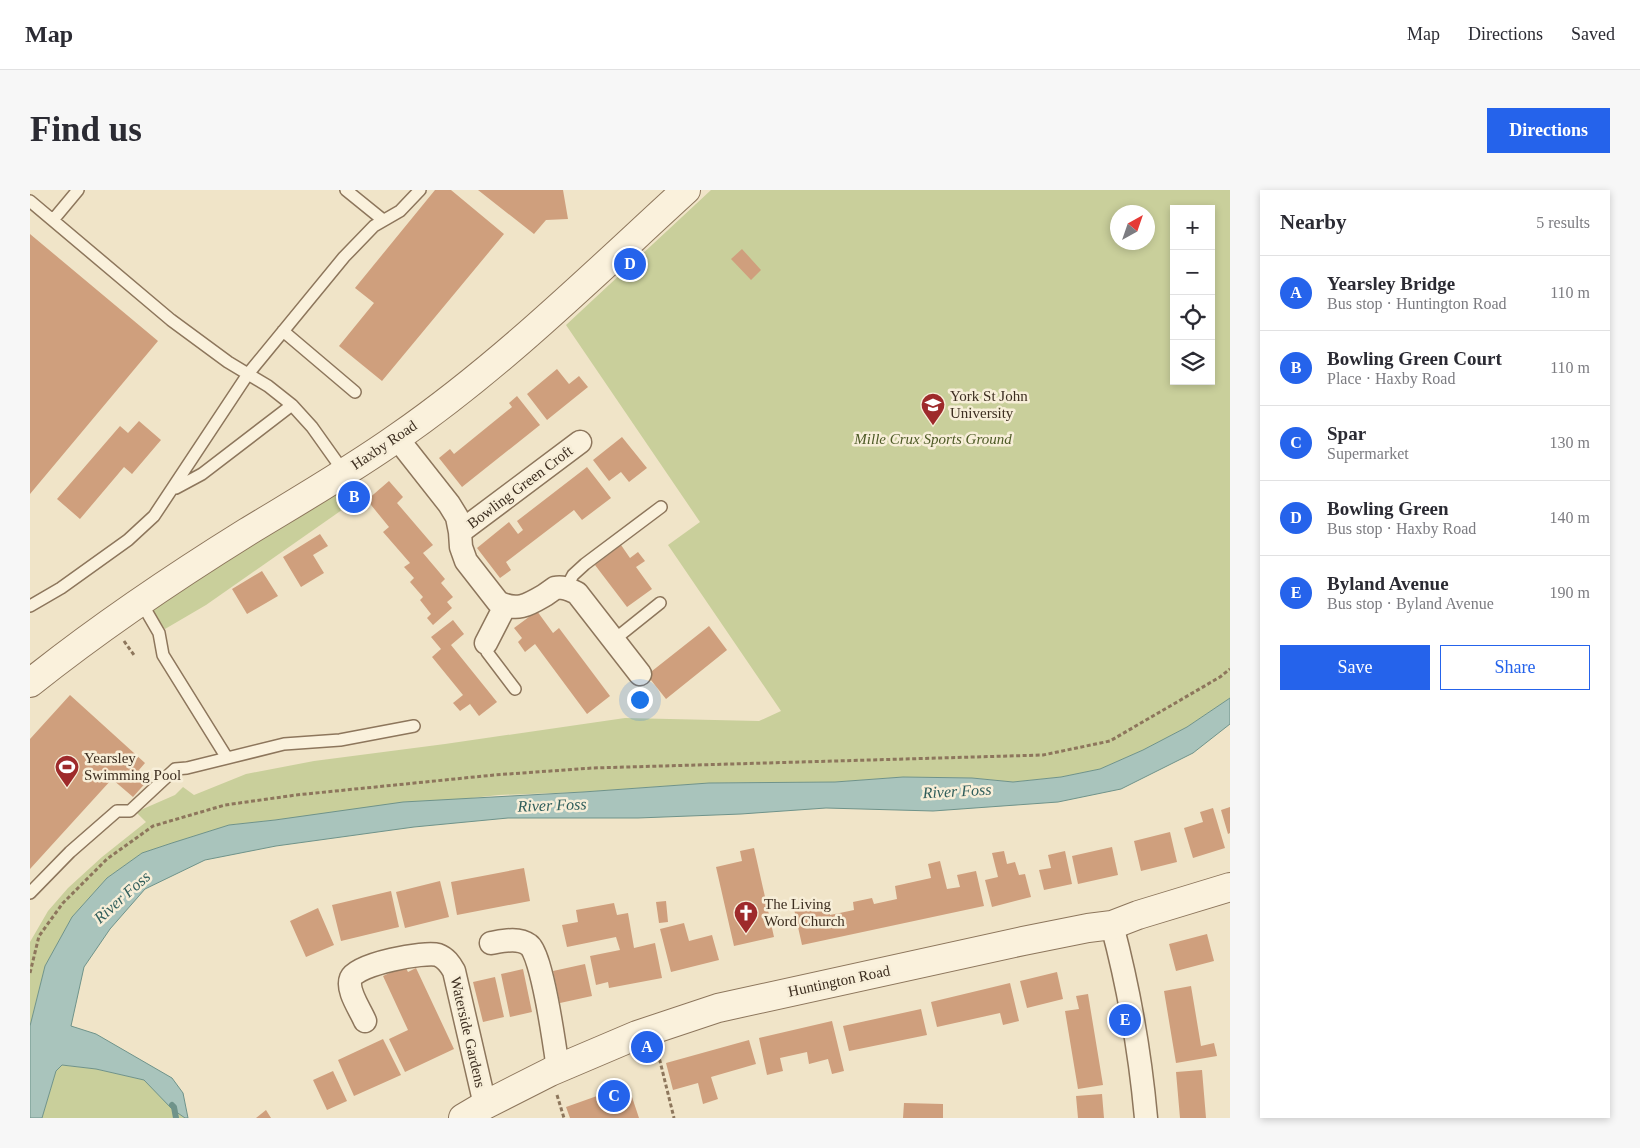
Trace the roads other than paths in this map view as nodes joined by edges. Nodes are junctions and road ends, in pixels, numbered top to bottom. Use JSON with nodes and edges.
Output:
{"nodes":[{"id":1,"x":78,"y":190,"type":"edge"},
{"id":2,"x":346,"y":190,"type":"edge"},
{"id":3,"x":420,"y":190,"type":"edge"},
{"id":4,"x":686,"y":190,"type":"edge"},
{"id":5,"x":30,"y":201,"type":"edge"},
{"id":6,"x":52,"y":220,"type":"junction"},
{"id":7,"x":383,"y":220,"type":"junction"},
{"id":8,"x":283,"y":331,"type":"junction"},
{"id":9,"x":248,"y":374,"type":"junction"},
{"id":10,"x":355,"y":392,"type":"dead end"},
{"id":11,"x":292,"y":405,"type":"junction"},
{"id":12,"x":397,"y":438,"type":"junction"},
{"id":13,"x":580,"y":442,"type":"dead end"},
{"id":14,"x":344,"y":472,"type":"junction"},
{"id":15,"x":172,"y":490,"type":"junction"},
{"id":16,"x":661,"y":507,"type":"dead end"},
{"id":17,"x":460,"y":532,"type":"junction"},
{"id":18,"x":566,"y":588,"type":"junction"},
{"id":19,"x":141,"y":602,"type":"junction"},
{"id":20,"x":660,"y":602,"type":"dead end"},
{"id":21,"x":30,"y":606,"type":"edge"},
{"id":22,"x":505,"y":606,"type":"junction"},
{"id":23,"x":615,"y":639,"type":"junction"},
{"id":24,"x":486,"y":642,"type":"joint"},
{"id":25,"x":640,"y":674,"type":"dead end"},
{"id":26,"x":30,"y":682,"type":"edge"},
{"id":27,"x":515,"y":689,"type":"dead end"},
{"id":28,"x":414,"y":726,"type":"dead end"},
{"id":29,"x":227,"y":758,"type":"junction"},
{"id":30,"x":1230,"y":888,"type":"edge"},
{"id":31,"x":30,"y":893,"type":"edge"},
{"id":32,"x":1112,"y":925,"type":"junction"},
{"id":33,"x":491,"y":943,"type":"dead end"},
{"id":34,"x":365,"y":1021,"type":"dead end"},
{"id":35,"x":558,"y":1069,"type":"junction"},
{"id":36,"x":474,"y":1111,"type":"edge"},
{"id":37,"x":1146,"y":1118,"type":"edge"}],
"edges":[{"from":1,"to":6,"type":"lane"},
{"from":2,"to":7,"type":"lane"},
{"from":3,"to":7,"type":"lane"},
{"from":4,"to":12,"type":"street","name":"Haxby Road"},
{"from":5,"to":6,"type":"lane"},
{"from":6,"to":9,"type":"lane"},
{"from":7,"to":8,"type":"lane"},
{"from":8,"to":9,"type":"lane"},
{"from":8,"to":10,"type":"lane"},
{"from":9,"to":11,"type":"lane"},
{"from":9,"to":15,"type":"lane"},
{"from":11,"to":14,"type":"lane"},
{"from":11,"to":15,"type":"lane"},
{"from":12,"to":14,"type":"street","name":"Haxby Road"},
{"from":12,"to":17,"type":"street"},
{"from":13,"to":17,"type":"street","name":"Bowling Green Croft"},
{"from":14,"to":19,"type":"street","name":"Haxby Road"},
{"from":15,"to":21,"type":"lane"},
{"from":16,"to":18,"type":"lane"},
{"from":17,"to":22,"type":"street"},
{"from":18,"to":22,"type":"street"},
{"from":18,"to":23,"type":"street"},
{"from":19,"to":26,"type":"street","name":"Haxby Road"},
{"from":19,"to":29,"type":"lane"},
{"from":20,"to":23,"type":"lane"},
{"from":22,"to":24,"type":"street"},
{"from":23,"to":25,"type":"street"},
{"from":24,"to":27,"type":"lane"},
{"from":28,"to":29,"type":"lane"},
{"from":29,"to":31,"type":"lane"},
{"from":30,"to":32,"type":"street","name":"Huntington Road"},
{"from":32,"to":35,"type":"street","name":"Huntington Road"},
{"from":32,"to":37,"type":"street"},
{"from":33,"to":35,"type":"street"},
{"from":34,"to":36,"type":"street","name":"Waterside Gardens"},
{"from":35,"to":36,"type":"street","name":"Huntington Road"}]}
